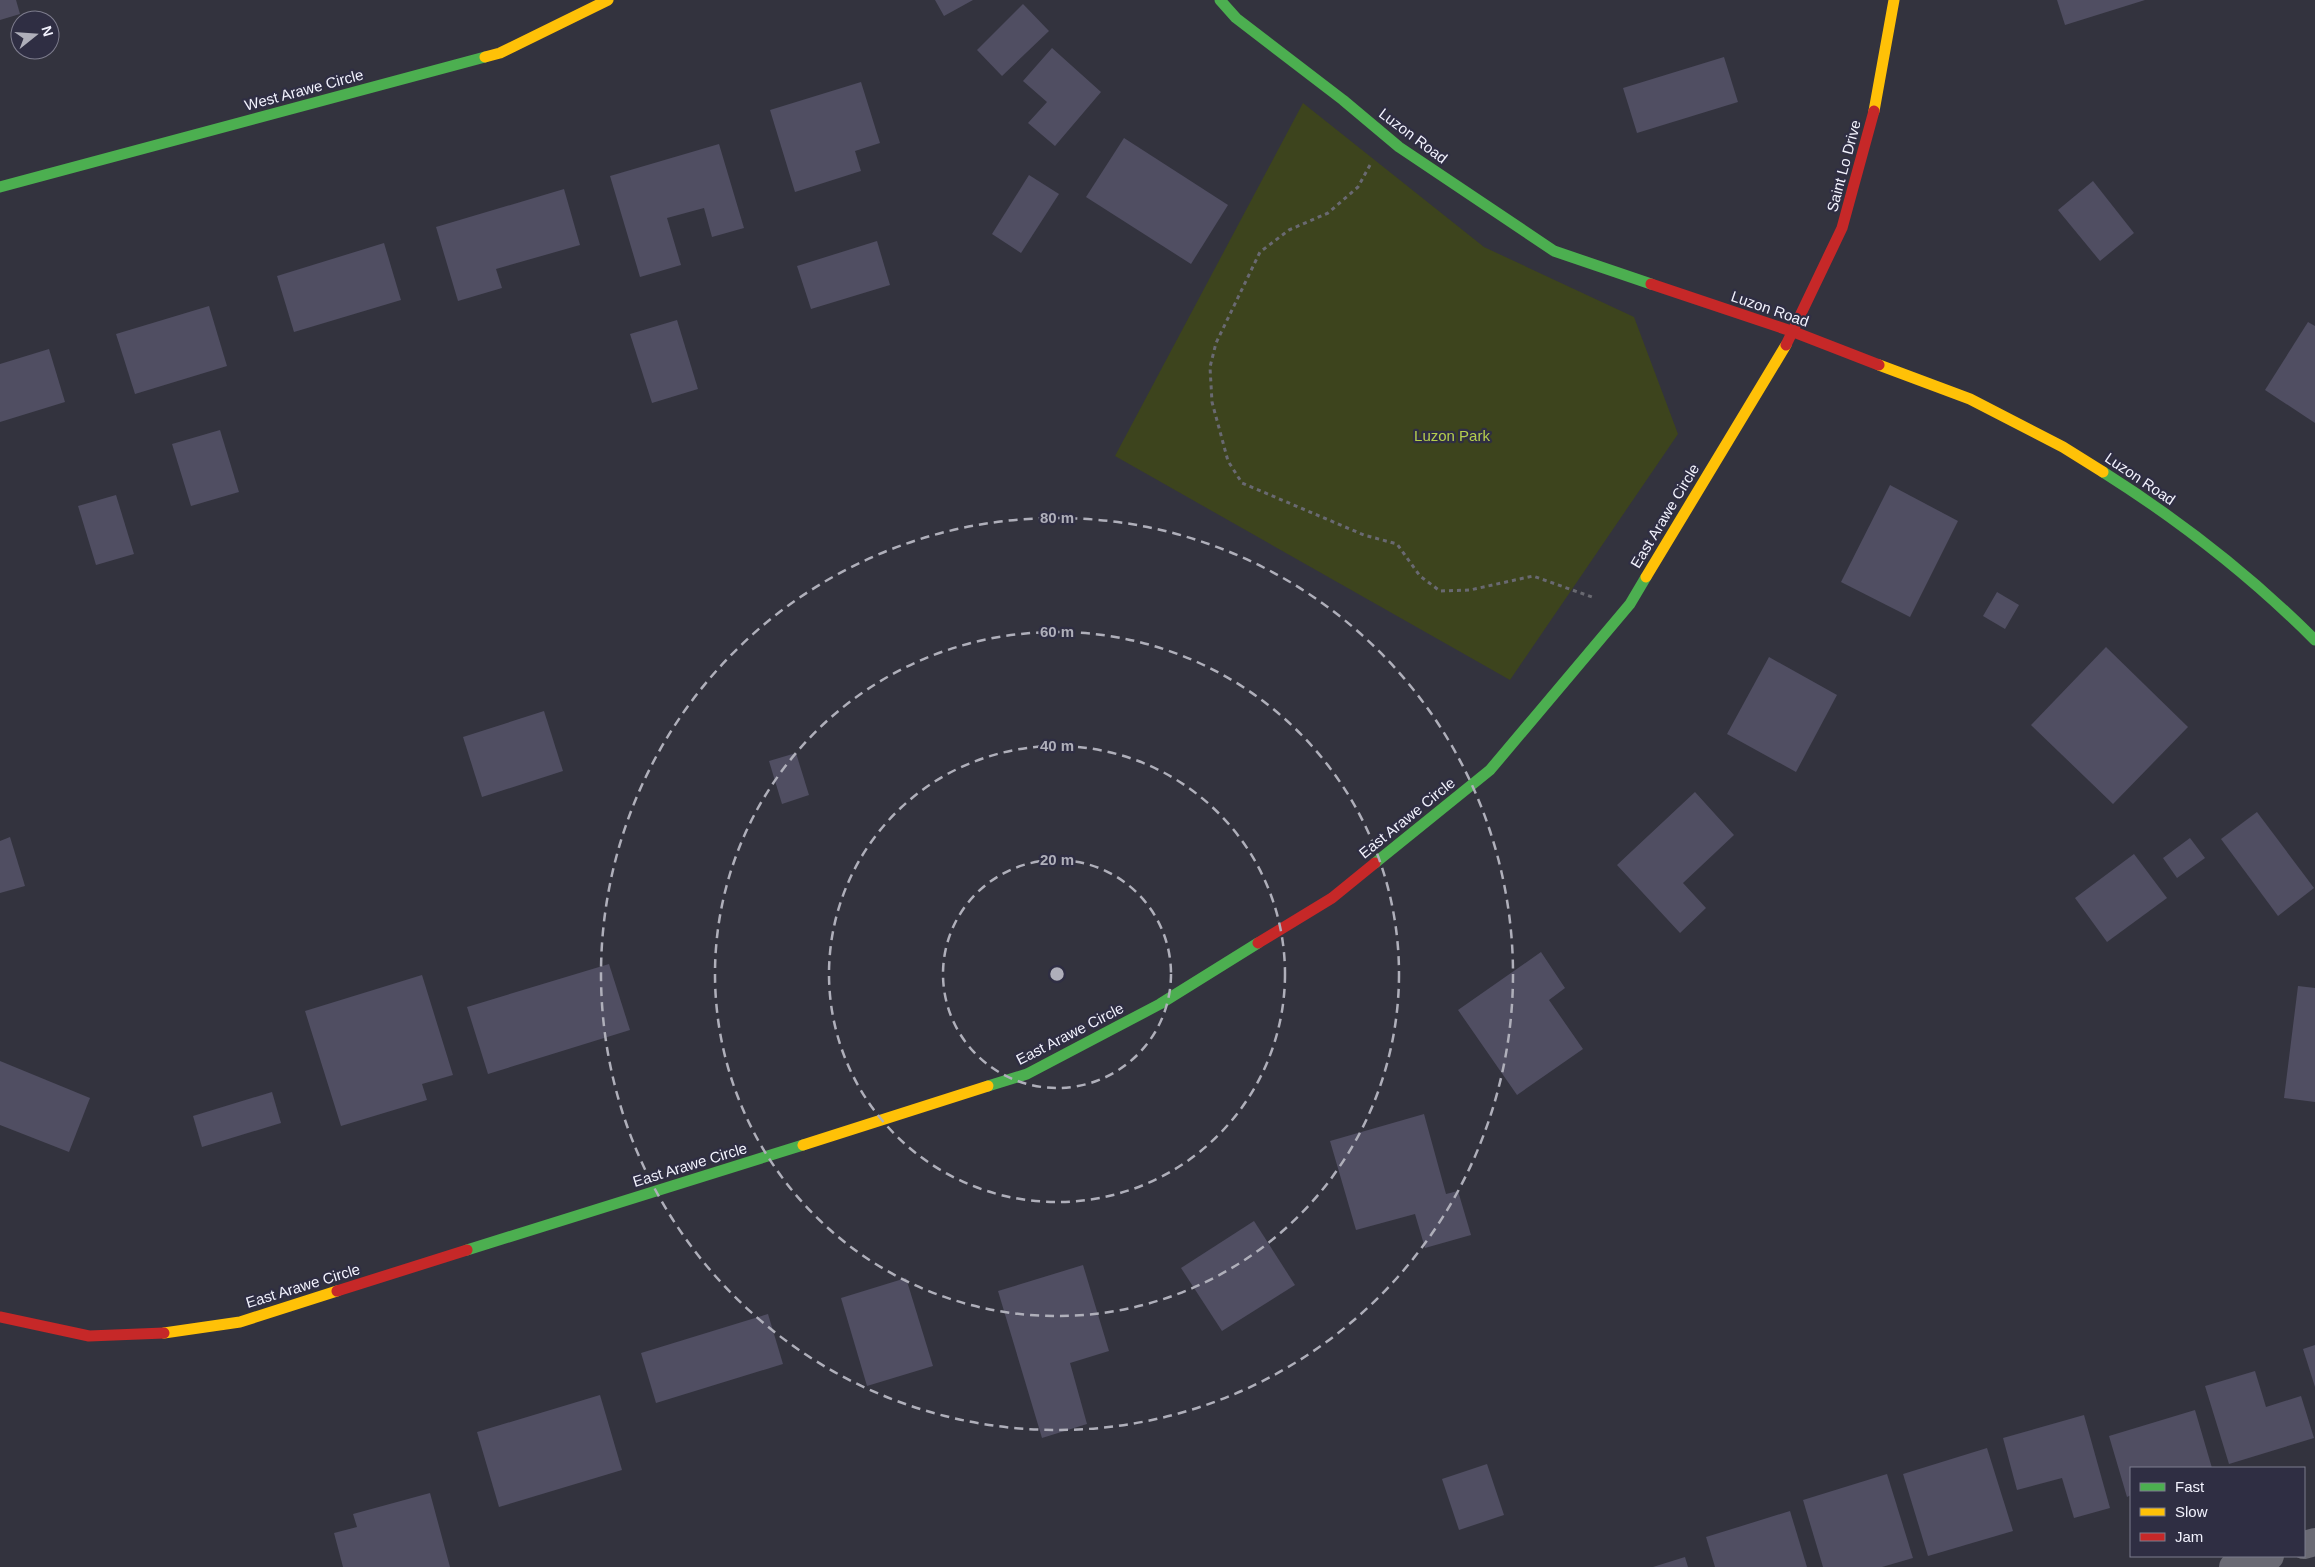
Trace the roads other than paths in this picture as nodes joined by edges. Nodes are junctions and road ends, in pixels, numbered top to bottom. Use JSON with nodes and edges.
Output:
{"nodes":[{"id":1,"x":608,"y":0,"type":"edge"},
{"id":2,"x":1220,"y":0,"type":"edge"},
{"id":3,"x":1894,"y":0,"type":"edge"},
{"id":4,"x":0,"y":187,"type":"edge"},
{"id":5,"x":1794,"y":332,"type":"junction"},
{"id":6,"x":2315,"y":640,"type":"edge"},
{"id":7,"x":0,"y":1317,"type":"edge"},
{"id":8,"x":2267,"y":1557,"type":"edge"},
{"id":9,"x":2233,"y":1567,"type":"edge"}],
"edges":[{"from":1,"to":4,"type":"street","name":"West Arawe Circle"},
{"from":2,"to":5,"type":"street","name":"Luzon Road"},
{"from":3,"to":5,"type":"street","name":"Saint Lo Drive"},
{"from":5,"to":6,"type":"street","name":"Luzon Road"},
{"from":5,"to":7,"type":"street","name":"East Arawe Circle"},
{"from":8,"to":9,"type":"street"}]}
